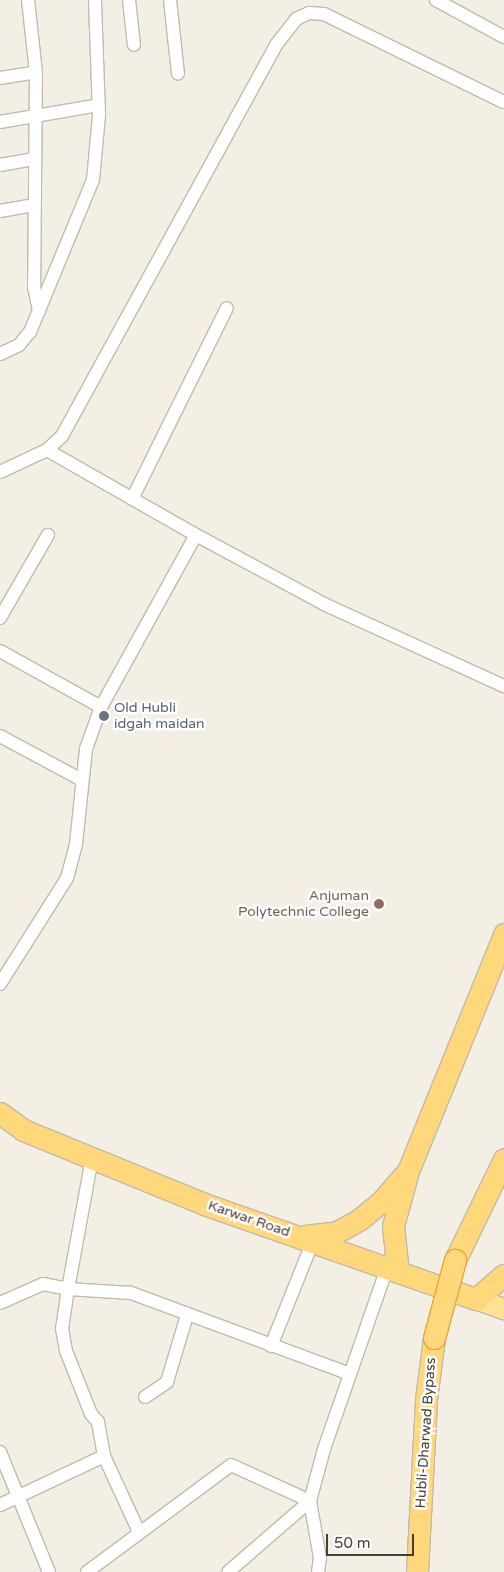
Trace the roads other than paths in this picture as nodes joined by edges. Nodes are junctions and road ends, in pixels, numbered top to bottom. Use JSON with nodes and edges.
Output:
{"nodes":[{"id":1,"x":28,"y":0,"type":"edge"},
{"id":2,"x":96,"y":0,"type":"edge"},
{"id":3,"x":129,"y":0,"type":"edge"},
{"id":4,"x":170,"y":0,"type":"edge"},
{"id":5,"x":436,"y":0,"type":"edge"},
{"id":6,"x":459,"y":0,"type":"edge"},
{"id":7,"x":460,"y":13,"type":"junction"},
{"id":8,"x":504,"y":37,"type":"edge"},
{"id":9,"x":134,"y":45,"type":"dead end"},
{"id":10,"x":36,"y":72,"type":"junction"},
{"id":11,"x":178,"y":74,"type":"dead end"},
{"id":12,"x":0,"y":78,"type":"edge"},
{"id":13,"x":504,"y":102,"type":"edge"},
{"id":14,"x":99,"y":105,"type":"junction"},
{"id":15,"x":34,"y":114,"type":"junction"},
{"id":16,"x":0,"y":122,"type":"edge"},
{"id":17,"x":34,"y":159,"type":"junction"},
{"id":18,"x":0,"y":165,"type":"edge"},
{"id":19,"x":34,"y":205,"type":"junction"},
{"id":20,"x":0,"y":211,"type":"edge"},
{"id":21,"x":227,"y":308,"type":"dead end"},
{"id":22,"x":39,"y":311,"type":"junction"},
{"id":23,"x":0,"y":354,"type":"edge"},
{"id":24,"x":47,"y":450,"type":"junction"},
{"id":25,"x":0,"y":472,"type":"edge"},
{"id":26,"x":132,"y":499,"type":"junction"},
{"id":27,"x":48,"y":535,"type":"dead end"},
{"id":28,"x":196,"y":536,"type":"junction"},
{"id":29,"x":0,"y":618,"type":"edge"},
{"id":30,"x":0,"y":651,"type":"edge"},
{"id":31,"x":504,"y":686,"type":"edge"},
{"id":32,"x":101,"y":707,"type":"junction"},
{"id":33,"x":0,"y":736,"type":"edge"},
{"id":34,"x":82,"y":780,"type":"junction"},
{"id":35,"x":504,"y":934,"type":"edge"},
{"id":36,"x":0,"y":984,"type":"edge"},
{"id":37,"x":0,"y":1113,"type":"edge"},
{"id":38,"x":92,"y":1158,"type":"junction"},
{"id":39,"x":504,"y":1159,"type":"edge"},
{"id":40,"x":408,"y":1171,"type":"junction"},
{"id":41,"x":304,"y":1238,"type":"junction"},
{"id":42,"x":393,"y":1270,"type":"junction"},
{"id":43,"x":504,"y":1275,"type":"edge"},
{"id":44,"x":68,"y":1289,"type":"junction"},
{"id":45,"x":476,"y":1299,"type":"junction"},
{"id":46,"x":0,"y":1303,"type":"edge"},
{"id":47,"x":504,"y":1309,"type":"edge"},
{"id":48,"x":187,"y":1315,"type":"junction"},
{"id":49,"x":271,"y":1346,"type":"junction"},
{"id":50,"x":350,"y":1374,"type":"junction"},
{"id":51,"x":145,"y":1398,"type":"dead end"},
{"id":52,"x":0,"y":1452,"type":"edge"},
{"id":53,"x":104,"y":1456,"type":"junction"},
{"id":54,"x":18,"y":1497,"type":"junction"},
{"id":55,"x":310,"y":1501,"type":"junction"},
{"id":56,"x":0,"y":1505,"type":"edge"},
{"id":57,"x":139,"y":1532,"type":"junction"},
{"id":58,"x":49,"y":1572,"type":"edge"},
{"id":59,"x":87,"y":1572,"type":"edge"},
{"id":60,"x":228,"y":1572,"type":"edge"},
{"id":61,"x":318,"y":1572,"type":"edge"},
{"id":62,"x":417,"y":1572,"type":"edge"}],
"edges":[{"from":1,"to":10,"type":"street"},
{"from":2,"to":14,"type":"street"},
{"from":3,"to":9,"type":"street"},
{"from":4,"to":11,"type":"street"},
{"from":5,"to":7,"type":"street"},
{"from":6,"to":7,"type":"street"},
{"from":7,"to":8,"type":"street"},
{"from":10,"to":12,"type":"street"},
{"from":10,"to":15,"type":"street"},
{"from":13,"to":24,"type":"street"},
{"from":14,"to":15,"type":"street"},
{"from":14,"to":22,"type":"street"},
{"from":15,"to":16,"type":"street"},
{"from":15,"to":17,"type":"street"},
{"from":17,"to":18,"type":"street"},
{"from":17,"to":19,"type":"street"},
{"from":19,"to":20,"type":"street"},
{"from":19,"to":22,"type":"street"},
{"from":21,"to":26,"type":"street"},
{"from":22,"to":23,"type":"street"},
{"from":24,"to":25,"type":"street"},
{"from":24,"to":26,"type":"street"},
{"from":26,"to":28,"type":"street"},
{"from":27,"to":29,"type":"street"},
{"from":28,"to":31,"type":"street"},
{"from":28,"to":32,"type":"street"},
{"from":30,"to":32,"type":"street"},
{"from":32,"to":34,"type":"street"},
{"from":33,"to":34,"type":"street"},
{"from":34,"to":36,"type":"street"},
{"from":35,"to":40,"type":"highway"},
{"from":37,"to":38,"type":"highway","name":"Karwar Road"},
{"from":38,"to":41,"type":"highway","name":"Karwar Road"},
{"from":38,"to":44,"type":"street"},
{"from":39,"to":62,"type":"highway","name":"Hubli-Dharwad Bypass","bridge":true},
{"from":40,"to":41,"type":"highway"},
{"from":40,"to":42,"type":"highway"},
{"from":41,"to":42,"type":"highway","name":"Karwar Road"},
{"from":41,"to":49,"type":"street"},
{"from":42,"to":45,"type":"highway","name":"Karwar Road"},
{"from":42,"to":50,"type":"street"},
{"from":43,"to":45,"type":"highway"},
{"from":44,"to":46,"type":"street"},
{"from":44,"to":48,"type":"street"},
{"from":44,"to":53,"type":"street"},
{"from":45,"to":47,"type":"main road","name":"Karwar Road"},
{"from":48,"to":49,"type":"street"},
{"from":48,"to":51,"type":"street"},
{"from":49,"to":50,"type":"street"},
{"from":50,"to":55,"type":"street"},
{"from":52,"to":54,"type":"street"},
{"from":53,"to":54,"type":"street"},
{"from":53,"to":57,"type":"street"},
{"from":54,"to":56,"type":"street"},
{"from":54,"to":58,"type":"street"},
{"from":55,"to":57,"type":"street"},
{"from":55,"to":60,"type":"street"},
{"from":55,"to":61,"type":"street"},
{"from":57,"to":59,"type":"street"}]}
